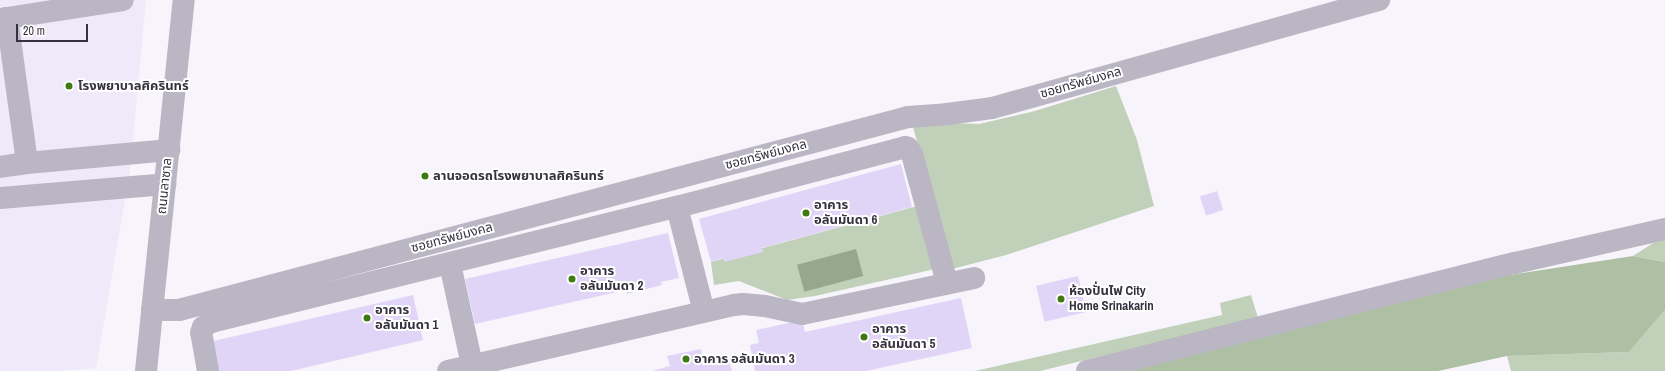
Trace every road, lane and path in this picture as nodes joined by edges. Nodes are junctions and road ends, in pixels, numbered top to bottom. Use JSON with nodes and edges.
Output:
{"nodes":[{"id":1,"x":123,"y":0,"type":"edge"},
{"id":2,"x":184,"y":0,"type":"edge"},
{"id":3,"x":1379,"y":0,"type":"edge"},
{"id":4,"x":4,"y":19,"type":"edge"},
{"id":5,"x":169,"y":150,"type":"junction"},
{"id":6,"x":27,"y":163,"type":"junction"},
{"id":7,"x":0,"y":167,"type":"edge"},
{"id":8,"x":165,"y":184,"type":"junction"},
{"id":9,"x":0,"y":198,"type":"edge"},
{"id":10,"x":677,"y":207,"type":"junction"},
{"id":11,"x":1665,"y":229,"type":"edge"},
{"id":12,"x":450,"y":264,"type":"junction"},
{"id":13,"x":974,"y":278,"type":"dead end"},
{"id":14,"x":947,"y":283,"type":"junction"},
{"id":15,"x":152,"y":310,"type":"junction"},
{"id":16,"x":704,"y":312,"type":"junction"},
{"id":17,"x":472,"y":366,"type":"junction"},
{"id":18,"x":146,"y":371,"type":"edge"},
{"id":19,"x":208,"y":371,"type":"edge"},
{"id":20,"x":448,"y":371,"type":"edge"},
{"id":21,"x":1087,"y":371,"type":"edge"}],
"edges":[{"from":1,"to":4,"type":"street"},
{"from":2,"to":5,"type":"street","name":"ถนนลาซาล"},
{"from":3,"to":15,"type":"street","name":"ซอยทรัพย์มงคล"},
{"from":4,"to":6,"type":"street"},
{"from":5,"to":6,"type":"street"},
{"from":5,"to":8,"type":"street","name":"ถนนลาซาล"},
{"from":6,"to":7,"type":"street"},
{"from":8,"to":9,"type":"street"},
{"from":8,"to":15,"type":"street","name":"ถนนลาซาล"},
{"from":10,"to":12,"type":"street"},
{"from":10,"to":14,"type":"street"},
{"from":10,"to":16,"type":"street"},
{"from":11,"to":21,"type":"street"},
{"from":12,"to":17,"type":"street"},
{"from":12,"to":19,"type":"street"},
{"from":13,"to":14,"type":"street"},
{"from":14,"to":16,"type":"street"},
{"from":15,"to":18,"type":"street","name":"ถนนลาซาล"},
{"from":16,"to":17,"type":"street"},
{"from":17,"to":20,"type":"street"}]}
